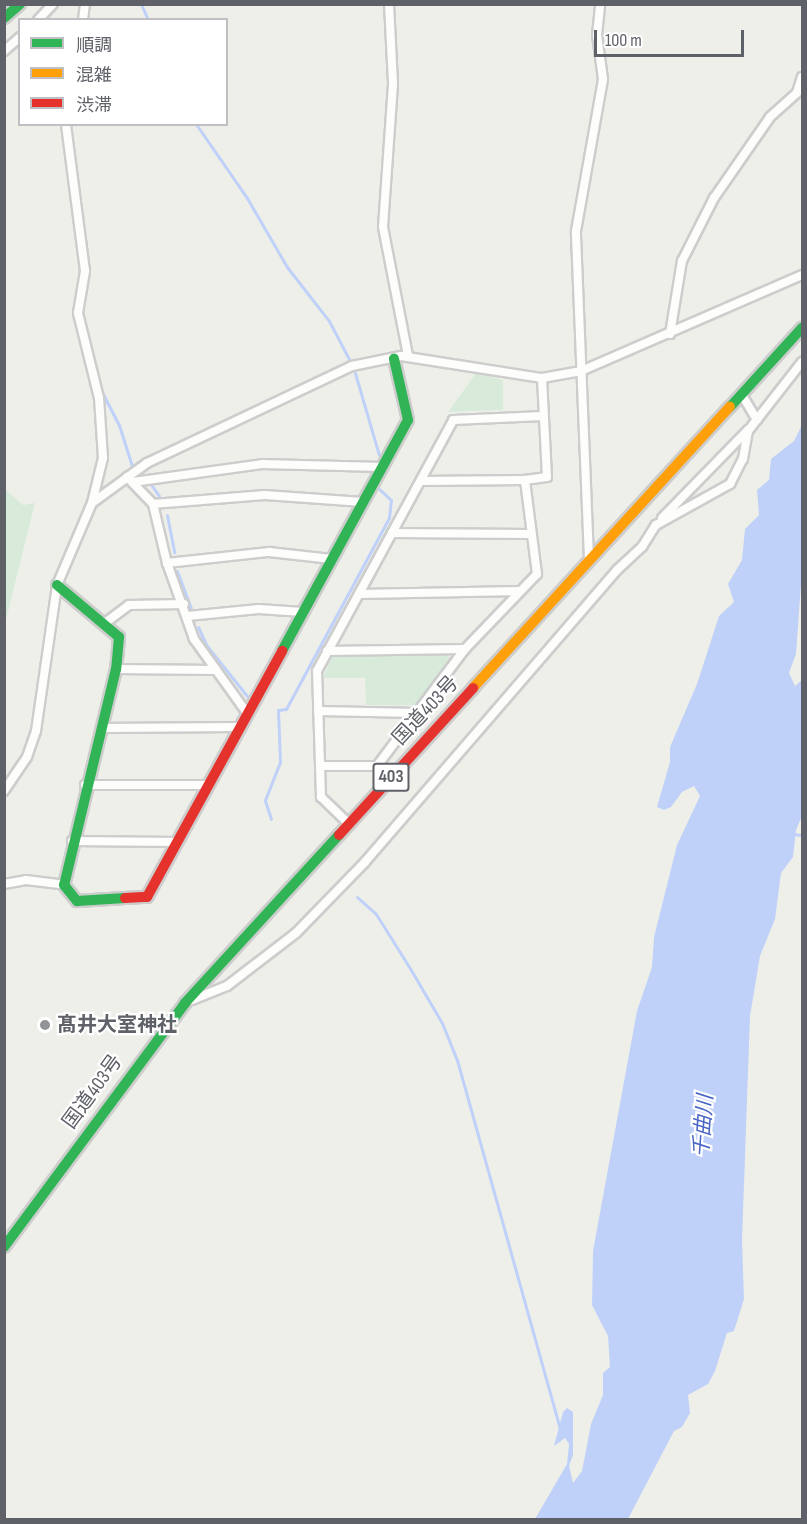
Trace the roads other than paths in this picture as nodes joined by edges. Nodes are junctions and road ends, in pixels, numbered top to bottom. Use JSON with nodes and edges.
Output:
{"nodes":[{"id":1,"x":20,"y":4,"type":"edge"},
{"id":2,"x":53,"y":4,"type":"edge"},
{"id":3,"x":389,"y":4,"type":"edge"},
{"id":4,"x":600,"y":4,"type":"edge"},
{"id":5,"x":4,"y":18,"type":"edge"},
{"id":6,"x":40,"y":18,"type":"edge"},
{"id":7,"x":18,"y":39,"type":"edge"},
{"id":8,"x":4,"y":51,"type":"edge"},
{"id":9,"x":802,"y":77,"type":"edge"},
{"id":10,"x":66,"y":126,"type":"edge"},
{"id":11,"x":802,"y":275,"type":"edge"},
{"id":12,"x":802,"y":328,"type":"edge"},
{"id":13,"x":670,"y":334,"type":"junction"},
{"id":14,"x":408,"y":356,"type":"junction"},
{"id":15,"x":394,"y":358,"type":"junction"},
{"id":16,"x":802,"y":362,"type":"edge"},
{"id":17,"x":580,"y":371,"type":"junction"},
{"id":18,"x":542,"y":378,"type":"junction"},
{"id":19,"x":742,"y":394,"type":"junction"},
{"id":20,"x":543,"y":416,"type":"junction"},
{"id":21,"x":756,"y":422,"type":"junction"},
{"id":22,"x":382,"y":467,"type":"junction"},
{"id":23,"x":130,"y":479,"type":"junction"},
{"id":24,"x":525,"y":480,"type":"junction"},
{"id":25,"x":421,"y":481,"type":"junction"},
{"id":26,"x":363,"y":502,"type":"junction"},
{"id":27,"x":92,"y":503,"type":"junction"},
{"id":28,"x":153,"y":504,"type":"junction"},
{"id":29,"x":656,"y":525,"type":"junction"},
{"id":30,"x":392,"y":532,"type":"junction"},
{"id":31,"x":531,"y":534,"type":"junction"},
{"id":32,"x":332,"y":559,"type":"junction"},
{"id":33,"x":589,"y":562,"type":"junction"},
{"id":34,"x":167,"y":563,"type":"junction"},
{"id":35,"x":57,"y":585,"type":"junction"},
{"id":36,"x":520,"y":591,"type":"junction"},
{"id":37,"x":359,"y":594,"type":"junction"},
{"id":38,"x":184,"y":604,"type":"junction"},
{"id":39,"x":302,"y":612,"type":"junction"},
{"id":40,"x":188,"y":616,"type":"junction"},
{"id":41,"x":105,"y":623,"type":"junction"},
{"id":42,"x":465,"y":650,"type":"junction"},
{"id":43,"x":327,"y":651,"type":"junction"},
{"id":44,"x":116,"y":669,"type":"junction"},
{"id":45,"x":216,"y":670,"type":"junction"},
{"id":46,"x":318,"y":711,"type":"junction"},
{"id":47,"x":247,"y":713,"type":"junction"},
{"id":48,"x":419,"y":713,"type":"junction"},
{"id":49,"x":239,"y":727,"type":"junction"},
{"id":50,"x":102,"y":728,"type":"junction"},
{"id":51,"x":320,"y":766,"type":"junction"},
{"id":52,"x":208,"y":785,"type":"junction"},
{"id":53,"x":86,"y":786,"type":"junction"},
{"id":54,"x":4,"y":791,"type":"edge"},
{"id":55,"x":349,"y":824,"type":"junction"},
{"id":56,"x":72,"y":841,"type":"junction"},
{"id":57,"x":177,"y":842,"type":"junction"},
{"id":58,"x":4,"y":884,"type":"edge"},
{"id":59,"x":64,"y":885,"type":"junction"},
{"id":60,"x":185,"y":1003,"type":"junction"},
{"id":61,"x":4,"y":1247,"type":"edge"}],
"edges":[{"from":1,"to":5,"type":"main road"},
{"from":2,"to":6,"type":"street"},
{"from":3,"to":14,"type":"street"},
{"from":4,"to":17,"type":"street"},
{"from":7,"to":8,"type":"street"},
{"from":9,"to":13,"type":"street"},
{"from":10,"to":27,"type":"street"},
{"from":11,"to":13,"type":"street"},
{"from":12,"to":19,"type":"main road","name":"国道403号","number":"403"},
{"from":13,"to":17,"type":"street"},
{"from":14,"to":15,"type":"street"},
{"from":14,"to":18,"type":"street"},
{"from":15,"to":22,"type":"main road"},
{"from":15,"to":23,"type":"street"},
{"from":16,"to":21,"type":"street"},
{"from":17,"to":18,"type":"street"},
{"from":17,"to":33,"type":"street"},
{"from":18,"to":20,"type":"street"},
{"from":19,"to":21,"type":"street"},
{"from":19,"to":33,"type":"main road","name":"国道403号","number":"403"},
{"from":20,"to":24,"type":"street"},
{"from":20,"to":25,"type":"street"},
{"from":21,"to":29,"type":"street"},
{"from":21,"to":29,"type":"street"},
{"from":22,"to":23,"type":"street"},
{"from":22,"to":26,"type":"main road"},
{"from":23,"to":27,"type":"street"},
{"from":23,"to":28,"type":"street"},
{"from":24,"to":25,"type":"street"},
{"from":24,"to":31,"type":"street"},
{"from":25,"to":30,"type":"street"},
{"from":26,"to":28,"type":"street"},
{"from":26,"to":32,"type":"main road"},
{"from":27,"to":35,"type":"street"},
{"from":28,"to":34,"type":"street"},
{"from":29,"to":60,"type":"street"},
{"from":30,"to":31,"type":"street"},
{"from":30,"to":37,"type":"street"},
{"from":31,"to":36,"type":"street"},
{"from":32,"to":34,"type":"street"},
{"from":32,"to":39,"type":"main road"},
{"from":33,"to":55,"type":"main road","name":"国道403号","number":"403"},
{"from":34,"to":38,"type":"street"},
{"from":35,"to":41,"type":"main road"},
{"from":35,"to":54,"type":"street"},
{"from":36,"to":37,"type":"street"},
{"from":36,"to":42,"type":"street"},
{"from":37,"to":43,"type":"street"},
{"from":38,"to":40,"type":"street"},
{"from":38,"to":41,"type":"street"},
{"from":39,"to":40,"type":"street"},
{"from":39,"to":47,"type":"main road"},
{"from":40,"to":45,"type":"street"},
{"from":41,"to":44,"type":"main road"},
{"from":42,"to":43,"type":"street"},
{"from":42,"to":48,"type":"street"},
{"from":43,"to":46,"type":"street"},
{"from":44,"to":45,"type":"street"},
{"from":44,"to":50,"type":"main road"},
{"from":45,"to":47,"type":"street"},
{"from":46,"to":48,"type":"street"},
{"from":46,"to":51,"type":"street"},
{"from":47,"to":49,"type":"main road"},
{"from":48,"to":51,"type":"street"},
{"from":49,"to":50,"type":"street"},
{"from":49,"to":52,"type":"main road"},
{"from":50,"to":53,"type":"main road"},
{"from":51,"to":55,"type":"street"},
{"from":52,"to":53,"type":"street"},
{"from":52,"to":57,"type":"main road"},
{"from":53,"to":56,"type":"main road"},
{"from":55,"to":60,"type":"main road","name":"国道403号","number":"403"},
{"from":56,"to":57,"type":"street"},
{"from":56,"to":59,"type":"main road"},
{"from":57,"to":59,"type":"main road"},
{"from":58,"to":59,"type":"street"},
{"from":60,"to":61,"type":"main road","name":"国道403号","number":"403"}]}
